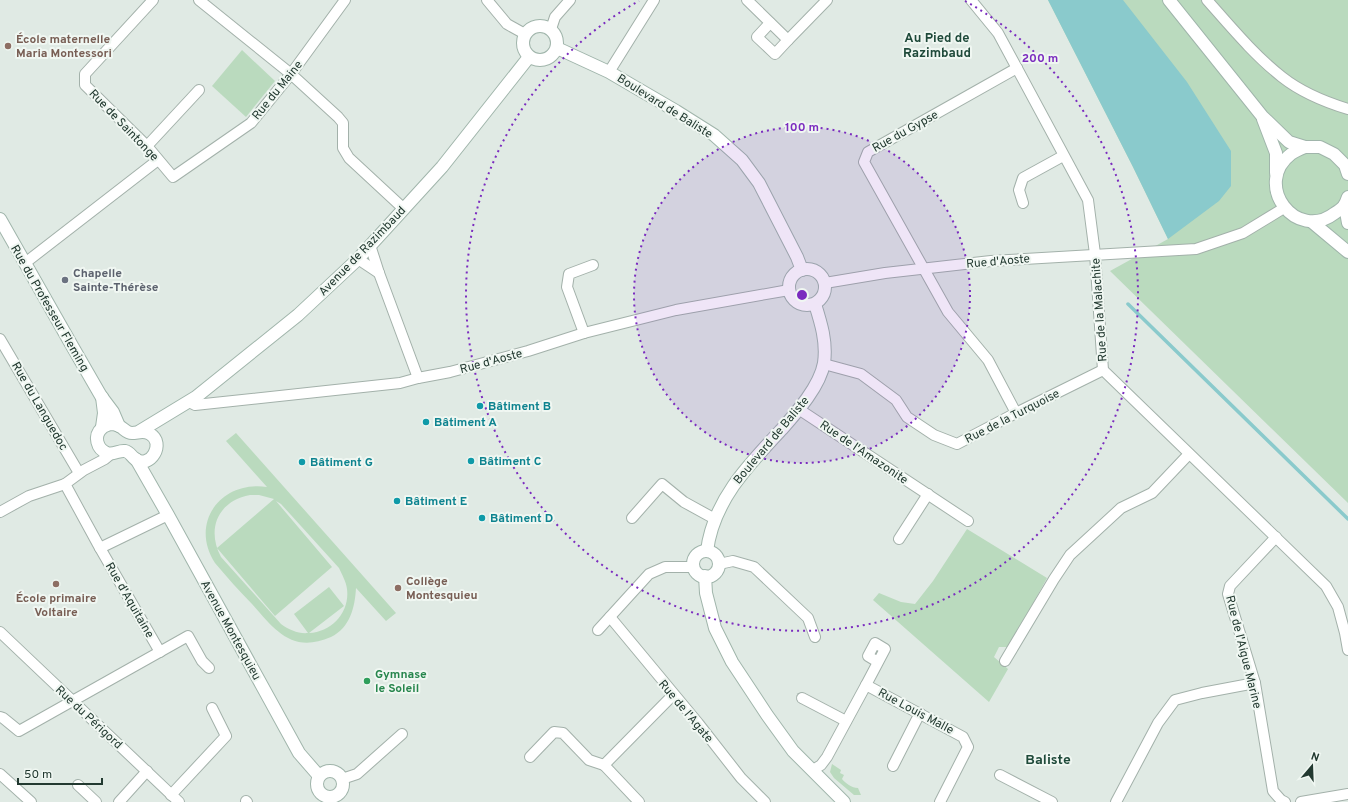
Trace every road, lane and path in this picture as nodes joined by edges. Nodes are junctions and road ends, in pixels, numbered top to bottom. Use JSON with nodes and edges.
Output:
{"nodes":[{"id":1,"x":153,"y":0,"type":"edge"},
{"id":2,"x":199,"y":0,"type":"edge"},
{"id":3,"x":345,"y":0,"type":"edge"},
{"id":4,"x":487,"y":0,"type":"edge"},
{"id":5,"x":570,"y":0,"type":"edge"},
{"id":6,"x":654,"y":0,"type":"edge"},
{"id":7,"x":747,"y":0,"type":"edge"},
{"id":8,"x":827,"y":0,"type":"edge"},
{"id":9,"x":972,"y":0,"type":"edge"},
{"id":10,"x":1169,"y":0,"type":"edge"},
{"id":11,"x":1207,"y":0,"type":"edge"},
{"id":12,"x":770,"y":23,"type":"junction"},
{"id":13,"x":551,"y":29,"type":"junction"},
{"id":14,"x":525,"y":34,"type":"junction"},
{"id":15,"x":788,"y":40,"type":"junction"},
{"id":16,"x":557,"y":48,"type":"junction"},
{"id":17,"x":529,"y":56,"type":"junction"},
{"id":18,"x":1017,"y":68,"type":"junction"},
{"id":19,"x":609,"y":72,"type":"junction"},
{"id":20,"x":291,"y":74,"type":"junction"},
{"id":21,"x":199,"y":90,"type":"dead end"},
{"id":22,"x":1348,"y":109,"type":"edge"},
{"id":23,"x":1262,"y":116,"type":"junction"},
{"id":24,"x":147,"y":146,"type":"junction"},
{"id":25,"x":1305,"y":147,"type":"junction"},
{"id":26,"x":1063,"y":156,"type":"junction"},
{"id":27,"x":158,"y":160,"type":"junction"},
{"id":28,"x":1348,"y":174,"type":"edge"},
{"id":29,"x":173,"y":177,"type":"joint"},
{"id":30,"x":1276,"y":177,"type":"junction"},
{"id":31,"x":1346,"y":202,"type":"edge"},
{"id":32,"x":1023,"y":203,"type":"dead end"},
{"id":33,"x":1284,"y":208,"type":"junction"},
{"id":34,"x":404,"y":209,"type":"junction"},
{"id":35,"x":0,"y":219,"type":"edge"},
{"id":36,"x":1312,"y":222,"type":"junction"},
{"id":37,"x":1348,"y":223,"type":"edge"},
{"id":38,"x":370,"y":245,"type":"junction"},
{"id":39,"x":1348,"y":252,"type":"edge"},
{"id":40,"x":1095,"y":254,"type":"junction"},
{"id":41,"x":358,"y":259,"type":"junction"},
{"id":42,"x":25,"y":263,"type":"junction"},
{"id":43,"x":593,"y":265,"type":"dead end"},
{"id":44,"x":923,"y":269,"type":"junction"},
{"id":45,"x":802,"y":270,"type":"junction"},
{"id":46,"x":378,"y":273,"type":"junction"},
{"id":47,"x":825,"y":283,"type":"junction"},
{"id":48,"x":789,"y":290,"type":"junction"},
{"id":49,"x":815,"y":304,"type":"junction"},
{"id":50,"x":584,"y":334,"type":"junction"},
{"id":51,"x":0,"y":339,"type":"edge"},
{"id":52,"x":824,"y":364,"type":"junction"},
{"id":53,"x":1103,"y":370,"type":"junction"},
{"id":54,"x":418,"y":378,"type":"junction"},
{"id":55,"x":101,"y":396,"type":"junction"},
{"id":56,"x":188,"y":402,"type":"junction"},
{"id":57,"x":800,"y":410,"type":"junction"},
{"id":58,"x":1016,"y":413,"type":"junction"},
{"id":59,"x":166,"y":416,"type":"junction"},
{"id":60,"x":119,"y":426,"type":"junction"},
{"id":61,"x":102,"y":427,"type":"junction"},
{"id":62,"x":140,"y":431,"type":"junction"},
{"id":63,"x":155,"y":438,"type":"junction"},
{"id":64,"x":98,"y":445,"type":"junction"},
{"id":65,"x":111,"y":454,"type":"junction"},
{"id":66,"x":1189,"y":454,"type":"junction"},
{"id":67,"x":136,"y":460,"type":"junction"},
{"id":68,"x":148,"y":460,"type":"junction"},
{"id":69,"x":82,"y":472,"type":"junction"},
{"id":70,"x":148,"y":481,"type":"junction"},
{"id":71,"x":65,"y":484,"type":"junction"},
{"id":72,"x":928,"y":494,"type":"junction"},
{"id":73,"x":0,"y":512,"type":"edge"},
{"id":74,"x":168,"y":514,"type":"junction"},
{"id":75,"x":632,"y":518,"type":"dead end"},
{"id":76,"x":715,"y":519,"type":"junction"},
{"id":77,"x":968,"y":521,"type":"dead end"},
{"id":78,"x":1276,"y":537,"type":"junction"},
{"id":79,"x":898,"y":539,"type":"dead end"},
{"id":80,"x":100,"y":548,"type":"junction"},
{"id":81,"x":707,"y":551,"type":"junction"},
{"id":82,"x":719,"y":564,"type":"junction"},
{"id":83,"x":694,"y":567,"type":"junction"},
{"id":84,"x":705,"y":576,"type":"junction"},
{"id":85,"x":610,"y":618,"type":"junction"},
{"id":86,"x":598,"y":630,"type":"dead end"},
{"id":87,"x":0,"y":632,"type":"edge"},
{"id":88,"x":815,"y":637,"type":"dead end"},
{"id":89,"x":1348,"y":650,"type":"edge"},
{"id":90,"x":160,"y":652,"type":"junction"},
{"id":91,"x":1005,"y":661,"type":"dead end"},
{"id":92,"x":878,"y":662,"type":"dead end"},
{"id":93,"x":209,"y":668,"type":"dead end"},
{"id":94,"x":1255,"y":683,"type":"junction"},
{"id":95,"x":866,"y":685,"type":"junction"},
{"id":96,"x":673,"y":695,"type":"junction"},
{"id":97,"x":802,"y":698,"type":"dead end"},
{"id":98,"x":72,"y":702,"type":"junction"},
{"id":99,"x":212,"y":708,"type":"dead end"},
{"id":100,"x":920,"y":714,"type":"junction"},
{"id":101,"x":0,"y":718,"type":"edge"},
{"id":102,"x":846,"y":721,"type":"junction"},
{"id":103,"x":402,"y":734,"type":"dead end"},
{"id":104,"x":530,"y":757,"type":"dead end"},
{"id":105,"x":604,"y":766,"type":"junction"},
{"id":106,"x":893,"y":766,"type":"dead end"},
{"id":107,"x":813,"y":770,"type":"junction"},
{"id":108,"x":147,"y":771,"type":"junction"},
{"id":109,"x":0,"y":774,"type":"edge"},
{"id":110,"x":1000,"y":775,"type":"dead end"},
{"id":111,"x":319,"y":776,"type":"junction"},
{"id":112,"x":342,"y":779,"type":"junction"},
{"id":113,"x":78,"y":785,"type":"dead end"},
{"id":114,"x":1348,"y":794,"type":"edge"},
{"id":115,"x":175,"y":798,"type":"edge"},
{"id":116,"x":330,"y":800,"type":"edge"},
{"id":117,"x":1047,"y":801,"type":"edge"},
{"id":118,"x":31,"y":802,"type":"edge"},
{"id":119,"x":96,"y":802,"type":"edge"},
{"id":120,"x":119,"y":802,"type":"edge"},
{"id":121,"x":639,"y":802,"type":"edge"},
{"id":122,"x":765,"y":802,"type":"edge"},
{"id":123,"x":844,"y":802,"type":"edge"},
{"id":124,"x":940,"y":802,"type":"edge"},
{"id":125,"x":1116,"y":802,"type":"edge"},
{"id":126,"x":1285,"y":802,"type":"edge"},
{"id":127,"x":1301,"y":802,"type":"edge"}],
"edges":[{"from":1,"to":24,"type":"street","name":"Rue de Saintonge"},
{"from":2,"to":20,"type":"street"},
{"from":3,"to":20,"type":"street","name":"Rue du Maine"},
{"from":4,"to":14,"type":"street"},
{"from":5,"to":13,"type":"street"},
{"from":6,"to":19,"type":"street"},
{"from":7,"to":12,"type":"street"},
{"from":8,"to":15,"type":"street"},
{"from":9,"to":18,"type":"street","name":"Rue de la Malachite"},
{"from":10,"to":23,"type":"street"},
{"from":11,"to":22,"type":"street"},
{"from":12,"to":15,"type":"street"},
{"from":12,"to":15,"type":"street"},
{"from":13,"to":14,"type":"street"},
{"from":13,"to":16,"type":"street"},
{"from":14,"to":17,"type":"street"},
{"from":16,"to":17,"type":"street"},
{"from":16,"to":19,"type":"street","name":"Boulevard de Baliste"},
{"from":17,"to":34,"type":"street","name":"Avenue de Razimbaud"},
{"from":18,"to":26,"type":"street","name":"Rue de la Malachite"},
{"from":18,"to":44,"type":"street","name":"Rue du Gypse"},
{"from":19,"to":45,"type":"street","name":"Boulevard de Baliste"},
{"from":20,"to":29,"type":"street","name":"Rue du Maine"},
{"from":20,"to":34,"type":"street"},
{"from":21,"to":24,"type":"street"},
{"from":23,"to":25,"type":"street"},
{"from":23,"to":30,"type":"street"},
{"from":24,"to":27,"type":"street","name":"Rue de Saintonge"},
{"from":25,"to":28,"type":"street"},
{"from":25,"to":30,"type":"street"},
{"from":26,"to":32,"type":"street"},
{"from":26,"to":40,"type":"street","name":"Rue de la Malachite"},
{"from":27,"to":29,"type":"street","name":"Rue de Saintonge"},
{"from":27,"to":42,"type":"street"},
{"from":30,"to":33,"type":"street"},
{"from":31,"to":36,"type":"street"},
{"from":31,"to":37,"type":"street"},
{"from":33,"to":36,"type":"street"},
{"from":33,"to":40,"type":"street","name":"Rue d'Aoste"},
{"from":34,"to":38,"type":"street","name":"Avenue de Razimbaud"},
{"from":35,"to":42,"type":"street","name":"Rue du Professeur Fleming"},
{"from":36,"to":39,"type":"street"},
{"from":38,"to":41,"type":"street","name":"Avenue de Razimbaud"},
{"from":38,"to":46,"type":"street"},
{"from":40,"to":44,"type":"street","name":"Rue d'Aoste"},
{"from":40,"to":53,"type":"street","name":"Rue de la Malachite"},
{"from":41,"to":46,"type":"street"},
{"from":41,"to":56,"type":"street","name":"Avenue de Razimbaud"},
{"from":42,"to":55,"type":"street","name":"Rue du Professeur Fleming"},
{"from":43,"to":50,"type":"street"},
{"from":44,"to":47,"type":"street","name":"Rue d'Aoste"},
{"from":44,"to":58,"type":"street"},
{"from":45,"to":47,"type":"street"},
{"from":45,"to":48,"type":"street"},
{"from":46,"to":54,"type":"street"},
{"from":47,"to":49,"type":"street"},
{"from":48,"to":49,"type":"street"},
{"from":48,"to":50,"type":"street","name":"Rue d'Aoste"},
{"from":49,"to":52,"type":"street","name":"Boulevard de Baliste"},
{"from":50,"to":54,"type":"street","name":"Rue d'Aoste"},
{"from":51,"to":69,"type":"street","name":"Rue du Languedoc"},
{"from":52,"to":57,"type":"street","name":"Boulevard de Baliste"},
{"from":52,"to":58,"type":"street","name":"Rue de la Turquoise"},
{"from":53,"to":58,"type":"street","name":"Rue de la Turquoise"},
{"from":53,"to":66,"type":"street","name":"Rue de la Malachite"},
{"from":54,"to":56,"type":"street","name":"Rue d'Aoste"},
{"from":55,"to":60,"type":"street","name":"Rue du Professeur Fleming"},
{"from":55,"to":61,"type":"street","name":"Rue du Professeur Fleming"},
{"from":56,"to":59,"type":"street","name":"Avenue de Razimbaud"},
{"from":57,"to":72,"type":"street","name":"Rue de l'Amazonite"},
{"from":57,"to":76,"type":"street","name":"Boulevard de Baliste"},
{"from":59,"to":62,"type":"street","name":"Avenue de Razimbaud"},
{"from":59,"to":63,"type":"street"},
{"from":60,"to":61,"type":"street"},
{"from":60,"to":62,"type":"street"},
{"from":61,"to":64,"type":"street","name":"Rue du Professeur Fleming"},
{"from":62,"to":63,"type":"street"},
{"from":63,"to":68,"type":"street"},
{"from":64,"to":65,"type":"street"},
{"from":64,"to":69,"type":"street"},
{"from":65,"to":67,"type":"street"},
{"from":65,"to":69,"type":"street"},
{"from":66,"to":78,"type":"street","name":"Rue de la Malachite"},
{"from":66,"to":91,"type":"street"},
{"from":67,"to":68,"type":"street"},
{"from":67,"to":70,"type":"street","name":"Avenue Montesquieu"},
{"from":68,"to":70,"type":"street"},
{"from":69,"to":71,"type":"street"},
{"from":70,"to":74,"type":"street","name":"Avenue Montesquieu"},
{"from":71,"to":73,"type":"street"},
{"from":71,"to":80,"type":"street","name":"Rue d'Aquitaine"},
{"from":72,"to":77,"type":"street","name":"Rue de l'Amazonite"},
{"from":72,"to":79,"type":"street"},
{"from":74,"to":80,"type":"street","name":"Rue d'Aquitaine"},
{"from":74,"to":111,"type":"street","name":"Avenue Montesquieu"},
{"from":75,"to":76,"type":"street"},
{"from":76,"to":81,"type":"street","name":"Boulevard de Baliste"},
{"from":78,"to":89,"type":"street","name":"Rue de la Malachite"},
{"from":78,"to":94,"type":"street","name":"Rue de l'Aigue Marine"},
{"from":80,"to":90,"type":"street","name":"Rue d'Aquitaine"},
{"from":81,"to":82,"type":"street"},
{"from":81,"to":83,"type":"street"},
{"from":82,"to":84,"type":"street"},
{"from":82,"to":88,"type":"street"},
{"from":83,"to":84,"type":"street"},
{"from":83,"to":85,"type":"street"},
{"from":84,"to":107,"type":"street"},
{"from":85,"to":86,"type":"street"},
{"from":85,"to":96,"type":"street","name":"Rue de l'Agate"},
{"from":87,"to":98,"type":"street","name":"Rue du Périgord"},
{"from":90,"to":93,"type":"street","name":"Rue d'Aquitaine"},
{"from":90,"to":98,"type":"street","name":"Rue d'Aquitaine"},
{"from":92,"to":95,"type":"street","name":"Rue Louis Malle"},
{"from":94,"to":125,"type":"street"},
{"from":94,"to":126,"type":"street","name":"Rue de l'Aigue Marine"},
{"from":95,"to":100,"type":"street","name":"Rue Louis Malle"},
{"from":95,"to":102,"type":"street","name":"Rue Louis Malle"},
{"from":96,"to":105,"type":"street"},
{"from":96,"to":122,"type":"street","name":"Rue de l'Agate"},
{"from":97,"to":102,"type":"street"},
{"from":98,"to":101,"type":"street","name":"Rue d'Aquitaine"},
{"from":98,"to":108,"type":"street","name":"Rue du Périgord"},
{"from":99,"to":115,"type":"street"},
{"from":100,"to":106,"type":"street"},
{"from":100,"to":124,"type":"street","name":"Rue Louis Malle"},
{"from":102,"to":107,"type":"street","name":"Rue Louis Malle"},
{"from":103,"to":112,"type":"street"},
{"from":104,"to":105,"type":"street"},
{"from":105,"to":121,"type":"street"},
{"from":107,"to":123,"type":"street"},
{"from":108,"to":115,"type":"street","name":"Rue du Périgord"},
{"from":108,"to":120,"type":"street"},
{"from":109,"to":118,"type":"street"},
{"from":110,"to":117,"type":"street"},
{"from":111,"to":112,"type":"street"},
{"from":111,"to":116,"type":"street"},
{"from":112,"to":116,"type":"street"},
{"from":113,"to":119,"type":"street"},
{"from":114,"to":127,"type":"street"}]}
